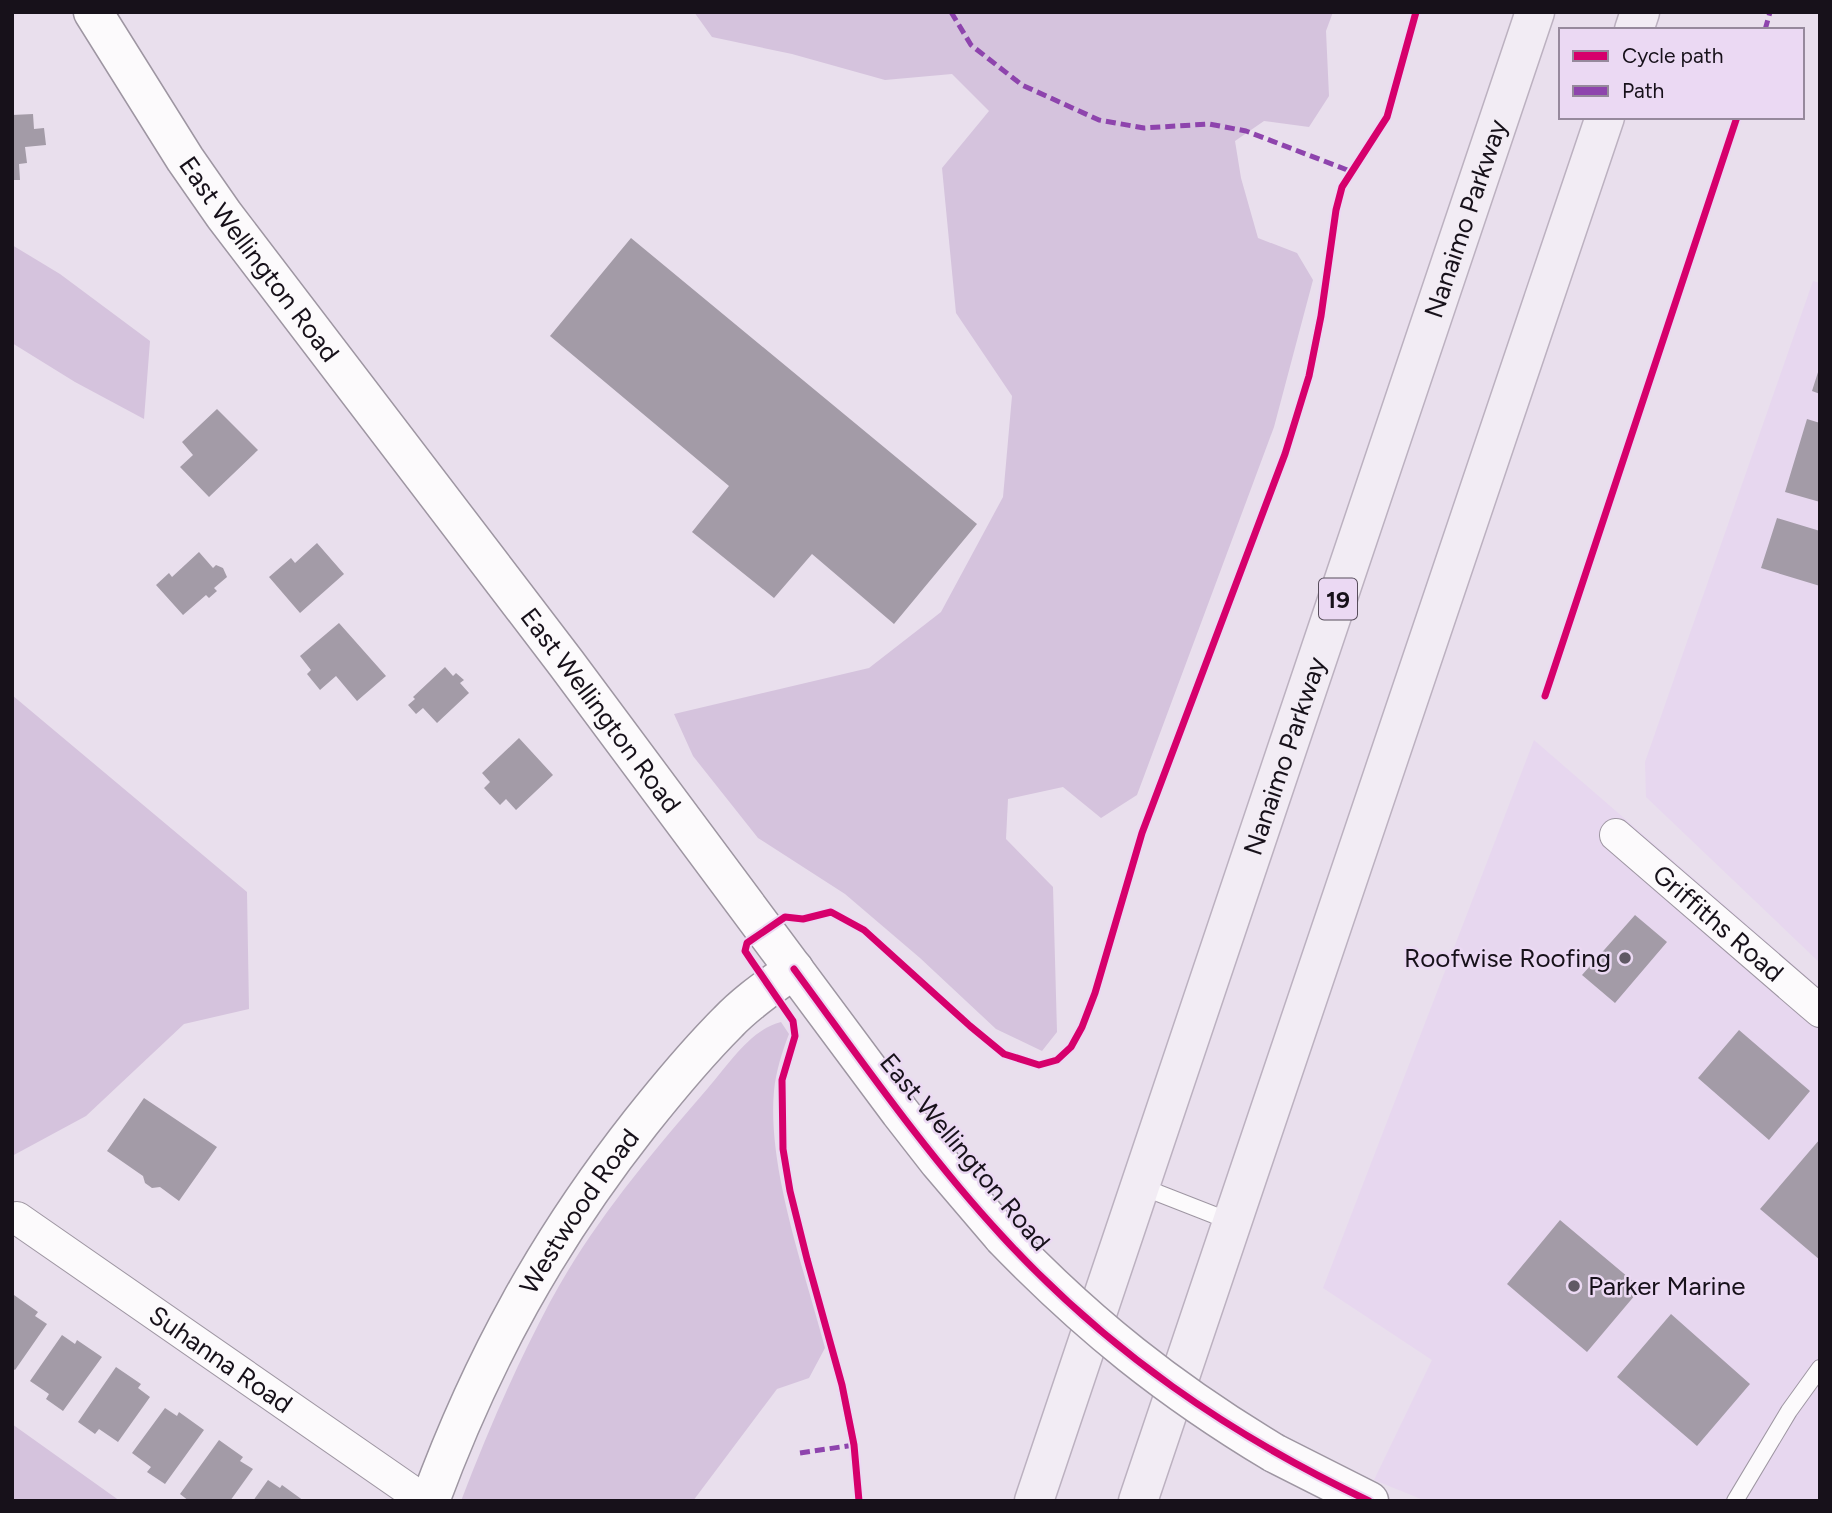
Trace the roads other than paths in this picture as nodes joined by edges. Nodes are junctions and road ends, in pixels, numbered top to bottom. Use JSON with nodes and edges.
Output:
{"nodes":[{"id":1,"x":93,"y":12,"type":"edge"},
{"id":2,"x":1535,"y":12,"type":"edge"},
{"id":3,"x":1604,"y":119,"type":"edge"},
{"id":4,"x":1616,"y":835,"type":"dead end"},
{"id":5,"x":794,"y":969,"type":"junction"},
{"id":6,"x":1820,"y":1011,"type":"edge"},
{"id":7,"x":1140,"y":1186,"type":"junction"},
{"id":8,"x":17,"y":1218,"type":"dead end"},
{"id":9,"x":1232,"y":1222,"type":"junction"},
{"id":10,"x":1820,"y":1368,"type":"edge"},
{"id":11,"x":427,"y":1501,"type":"edge"},
{"id":12,"x":1034,"y":1501,"type":"edge"},
{"id":13,"x":1138,"y":1501,"type":"edge"},
{"id":14,"x":1369,"y":1501,"type":"edge"},
{"id":15,"x":1735,"y":1501,"type":"edge"}],
"edges":[{"from":1,"to":5,"type":"street","name":"East Wellington Road"},
{"from":2,"to":7,"type":"highway","name":"Nanaimo Parkway","number":"19"},
{"from":3,"to":9,"type":"highway"},
{"from":4,"to":6,"type":"street","name":"Griffiths Road"},
{"from":5,"to":11,"type":"street","name":"Westwood Road"},
{"from":5,"to":14,"type":"street","name":"East Wellington Road","bridge":true},
{"from":7,"to":9,"type":"lane"},
{"from":7,"to":12,"type":"highway","name":"Nanaimo Parkway","number":"19"},
{"from":8,"to":11,"type":"street","name":"Suhanna Road"},
{"from":9,"to":13,"type":"highway"},
{"from":10,"to":15,"type":"lane"}]}
